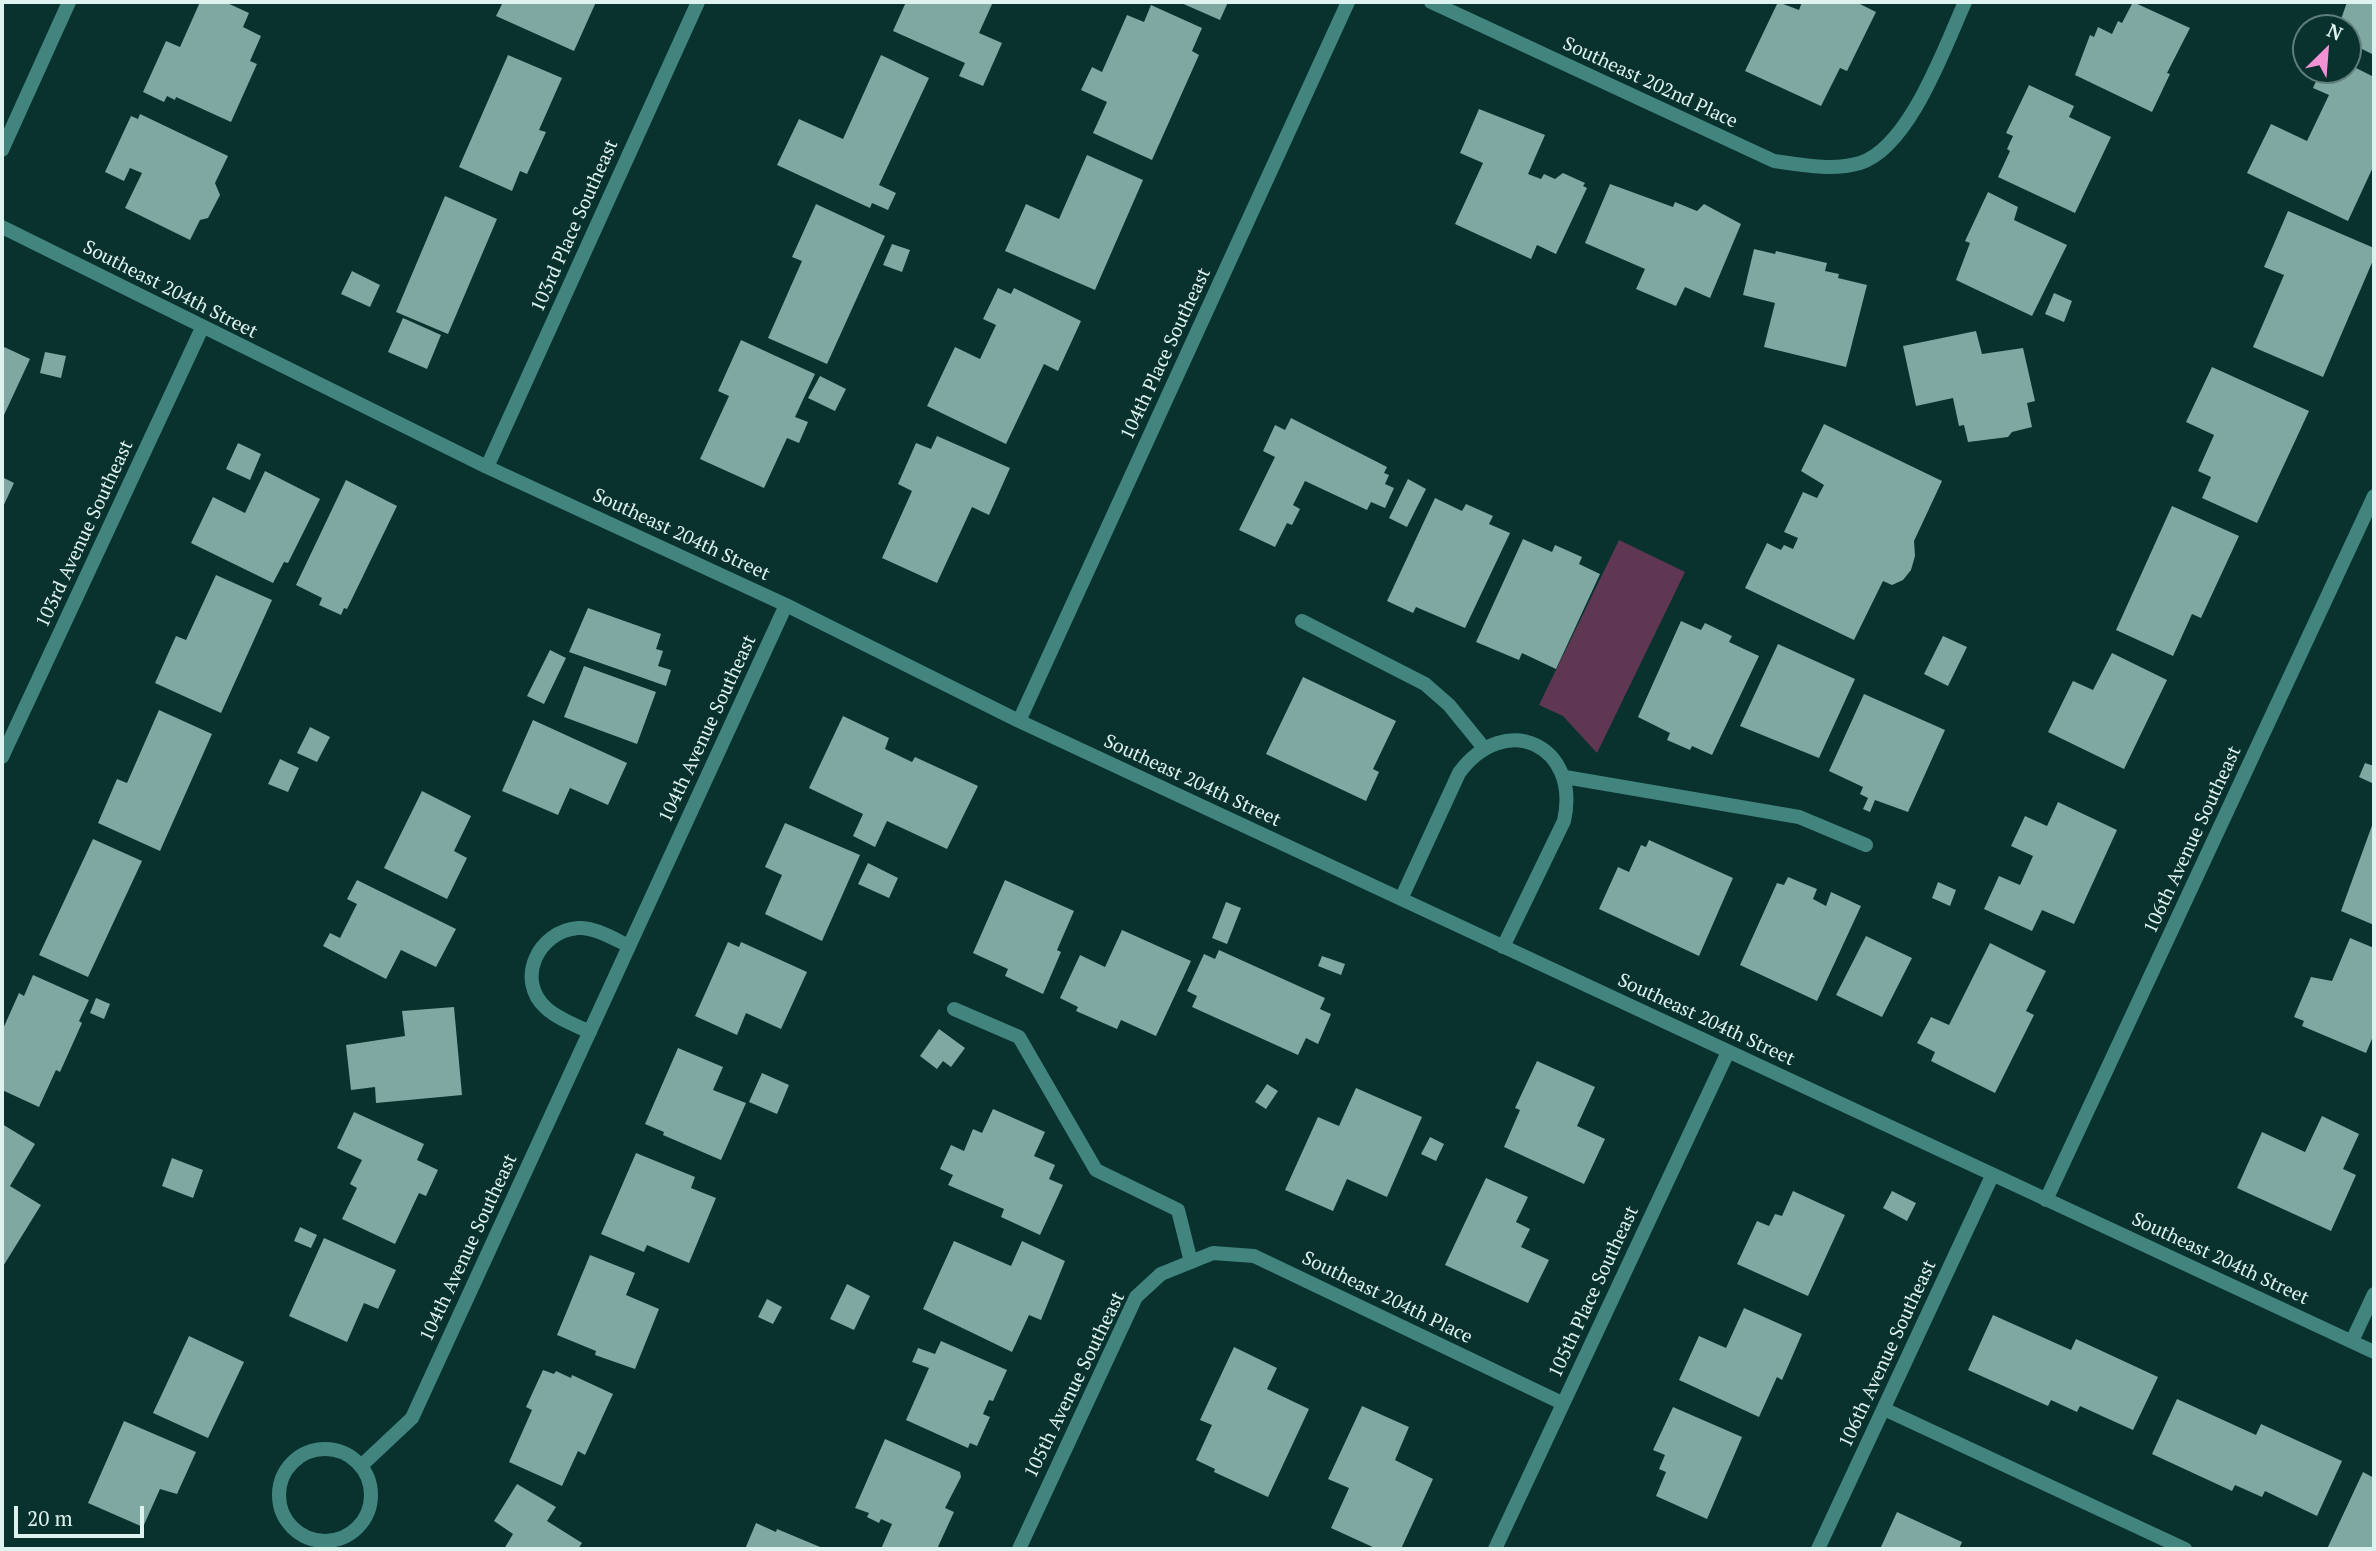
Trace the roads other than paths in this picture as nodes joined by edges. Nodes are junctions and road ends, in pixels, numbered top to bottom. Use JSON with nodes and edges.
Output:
{"nodes":[{"id":1,"x":69,"y":2,"type":"edge"},
{"id":2,"x":698,"y":2,"type":"edge"},
{"id":3,"x":1348,"y":2,"type":"edge"},
{"id":4,"x":1431,"y":2,"type":"edge"},
{"id":5,"x":1965,"y":2,"type":"edge"},
{"id":6,"x":2,"y":150,"type":"edge"},
{"id":7,"x":2,"y":226,"type":"edge"},
{"id":8,"x":202,"y":328,"type":"junction"},
{"id":9,"x":487,"y":467,"type":"junction"},
{"id":10,"x":2374,"y":496,"type":"edge"},
{"id":11,"x":786,"y":605,"type":"junction"},
{"id":12,"x":1302,"y":621,"type":"dead end"},
{"id":13,"x":1019,"y":721,"type":"junction"},
{"id":14,"x":1484,"y":748,"type":"junction"},
{"id":15,"x":2,"y":758,"type":"edge"},
{"id":16,"x":1565,"y":777,"type":"junction"},
{"id":17,"x":1866,"y":845,"type":"dead end"},
{"id":18,"x":1401,"y":899,"type":"junction"},
{"id":19,"x":629,"y":946,"type":"junction"},
{"id":20,"x":1503,"y":947,"type":"junction"},
{"id":21,"x":954,"y":1009,"type":"dead end"},
{"id":22,"x":590,"y":1032,"type":"junction"},
{"id":23,"x":1728,"y":1052,"type":"junction"},
{"id":24,"x":1992,"y":1176,"type":"junction"},
{"id":25,"x":2046,"y":1200,"type":"junction"},
{"id":26,"x":1191,"y":1262,"type":"junction"},
{"id":27,"x":2374,"y":1294,"type":"edge"},
{"id":28,"x":2352,"y":1341,"type":"junction"},
{"id":29,"x":2374,"y":1352,"type":"edge"},
{"id":30,"x":1563,"y":1403,"type":"junction"},
{"id":31,"x":1884,"y":1409,"type":"junction"},
{"id":32,"x":362,"y":1465,"type":"junction"},
{"id":33,"x":1019,"y":1549,"type":"edge"},
{"id":34,"x":1495,"y":1549,"type":"edge"},
{"id":35,"x":1818,"y":1549,"type":"edge"},
{"id":36,"x":2185,"y":1549,"type":"edge"}],
"edges":[{"from":1,"to":6,"type":"street"},
{"from":2,"to":9,"type":"street","name":"103rd Place Southeast"},
{"from":3,"to":13,"type":"street","name":"104th Place Southeast"},
{"from":4,"to":5,"type":"street","name":"Southeast 202nd Place"},
{"from":7,"to":8,"type":"street","name":"Southeast 204th Street"},
{"from":8,"to":9,"type":"street","name":"Southeast 204th Street"},
{"from":8,"to":15,"type":"street","name":"103rd Avenue Southeast"},
{"from":9,"to":11,"type":"street","name":"Southeast 204th Street"},
{"from":10,"to":25,"type":"street","name":"106th Avenue Southeast"},
{"from":11,"to":13,"type":"street","name":"Southeast 204th Street"},
{"from":11,"to":19,"type":"street","name":"104th Avenue Southeast"},
{"from":12,"to":14,"type":"street"},
{"from":13,"to":18,"type":"street","name":"Southeast 204th Street"},
{"from":14,"to":16,"type":"street"},
{"from":14,"to":18,"type":"street"},
{"from":16,"to":17,"type":"street"},
{"from":16,"to":20,"type":"street"},
{"from":18,"to":20,"type":"street","name":"Southeast 204th Street"},
{"from":19,"to":22,"type":"street","name":"104th Avenue Southeast"},
{"from":19,"to":22,"type":"street"},
{"from":20,"to":23,"type":"street","name":"Southeast 204th Street"},
{"from":21,"to":26,"type":"street"},
{"from":22,"to":32,"type":"street","name":"104th Avenue Southeast"},
{"from":23,"to":24,"type":"street","name":"Southeast 204th Street"},
{"from":23,"to":30,"type":"street","name":"105th Place Southeast"},
{"from":24,"to":25,"type":"street","name":"Southeast 204th Street"},
{"from":24,"to":31,"type":"street","name":"106th Avenue Southeast"},
{"from":25,"to":28,"type":"street","name":"Southeast 204th Street"},
{"from":26,"to":30,"type":"street","name":"Southeast 204th Place"},
{"from":26,"to":33,"type":"street","name":"105th Avenue Southeast"},
{"from":27,"to":28,"type":"street"},
{"from":28,"to":29,"type":"street","name":"Southeast 204th Street"},
{"from":30,"to":34,"type":"street","name":"105th Place Southeast"},
{"from":31,"to":35,"type":"street","name":"106th Avenue Southeast"},
{"from":31,"to":36,"type":"street"},
{"from":32,"to":32,"type":"street"}]}
